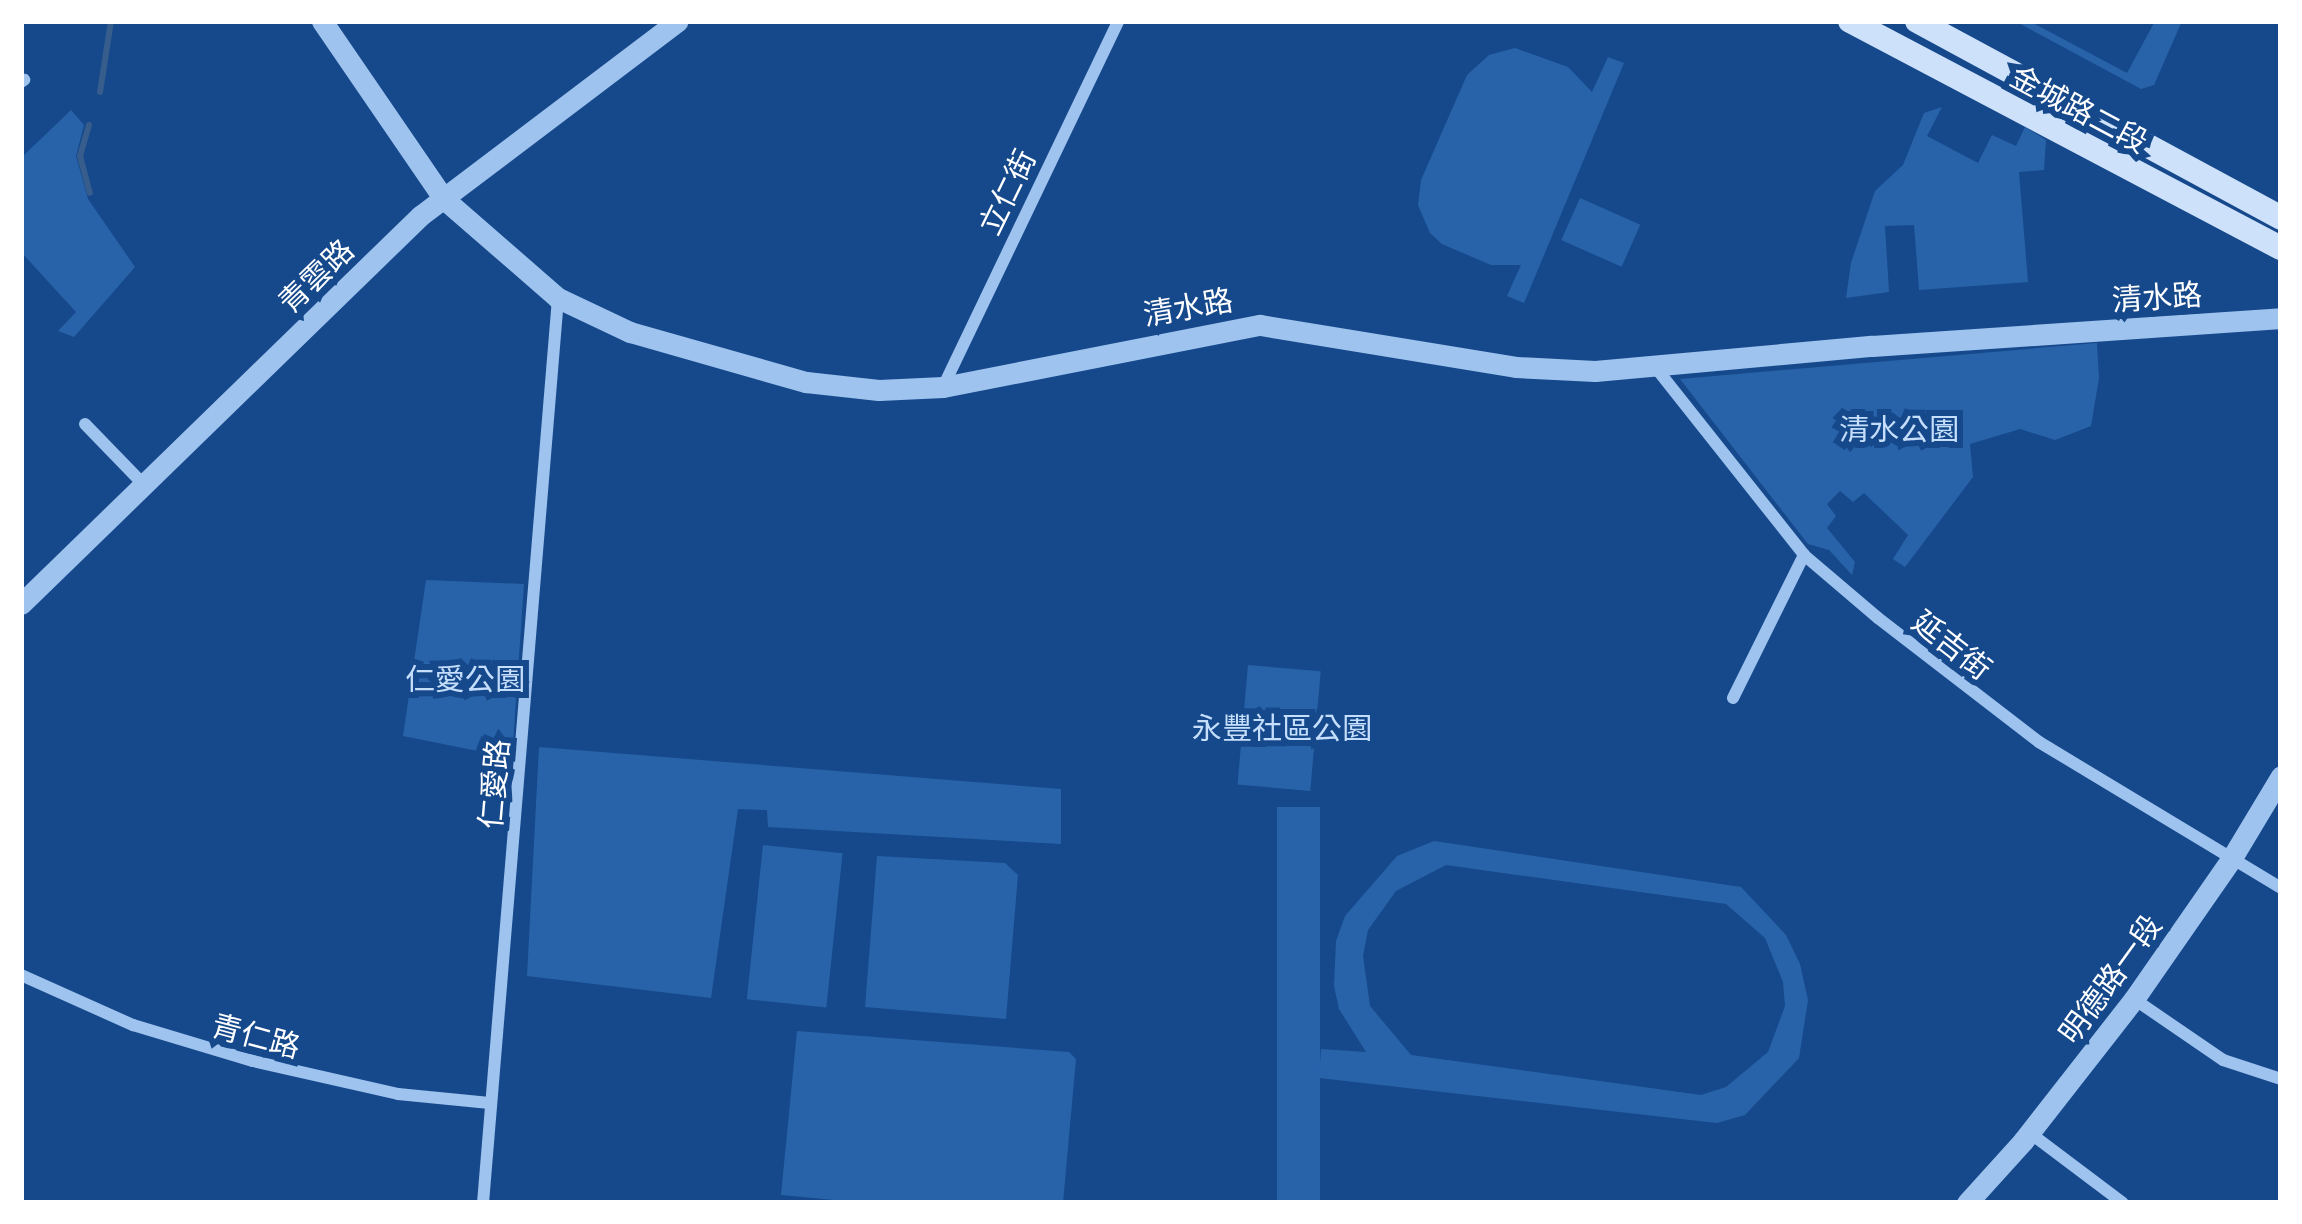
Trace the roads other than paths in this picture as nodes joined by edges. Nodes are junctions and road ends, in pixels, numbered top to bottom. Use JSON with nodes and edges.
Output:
{"nodes":[{"id":1,"x":322,"y":21,"type":"edge"},
{"id":2,"x":678,"y":21,"type":"edge"},
{"id":3,"x":1118,"y":21,"type":"edge"},
{"id":4,"x":1850,"y":21,"type":"edge"},
{"id":5,"x":1917,"y":21,"type":"edge"},
{"id":6,"x":444,"y":200,"type":"junction"},
{"id":7,"x":2281,"y":218,"type":"edge"},
{"id":8,"x":2281,"y":248,"type":"edge"},
{"id":9,"x":558,"y":298,"type":"junction"},
{"id":10,"x":2281,"y":318,"type":"edge"},
{"id":11,"x":1656,"y":368,"type":"junction"},
{"id":12,"x":943,"y":386,"type":"junction"},
{"id":13,"x":85,"y":424,"type":"dead end"},
{"id":14,"x":146,"y":487,"type":"junction"},
{"id":15,"x":1804,"y":555,"type":"junction"},
{"id":16,"x":21,"y":604,"type":"edge"},
{"id":17,"x":1733,"y":698,"type":"dead end"},
{"id":18,"x":2281,"y":776,"type":"edge"},
{"id":19,"x":2230,"y":861,"type":"junction"},
{"id":20,"x":2281,"y":888,"type":"edge"},
{"id":21,"x":21,"y":975,"type":"edge"},
{"id":22,"x":2134,"y":999,"type":"junction"},
{"id":23,"x":2281,"y":1079,"type":"edge"},
{"id":24,"x":490,"y":1103,"type":"junction"},
{"id":25,"x":2030,"y":1133,"type":"junction"},
{"id":26,"x":483,"y":1203,"type":"edge"},
{"id":27,"x":1967,"y":1203,"type":"edge"},
{"id":28,"x":2123,"y":1203,"type":"edge"}],
"edges":[{"from":1,"to":6,"type":"street","name":"清水路"},
{"from":2,"to":6,"type":"street","name":"青雲路"},
{"from":3,"to":12,"type":"street","name":"立仁街"},
{"from":4,"to":8,"type":"main road","name":"金城路二段"},
{"from":5,"to":7,"type":"main road","name":"金城路二段"},
{"from":6,"to":9,"type":"street","name":"清水路"},
{"from":6,"to":14,"type":"street","name":"青雲路"},
{"from":9,"to":12,"type":"street","name":"清水路"},
{"from":9,"to":24,"type":"street","name":"仁愛路"},
{"from":10,"to":11,"type":"street","name":"清水路"},
{"from":11,"to":12,"type":"street","name":"清水路"},
{"from":11,"to":15,"type":"street","name":"延吉街"},
{"from":13,"to":14,"type":"street"},
{"from":14,"to":16,"type":"street","name":"青雲路"},
{"from":15,"to":17,"type":"street"},
{"from":15,"to":19,"type":"street","name":"延吉街"},
{"from":18,"to":19,"type":"street","name":"明德路一段"},
{"from":19,"to":20,"type":"street","name":"延吉街"},
{"from":19,"to":22,"type":"street","name":"明德路一段"},
{"from":21,"to":24,"type":"street","name":"青仁路"},
{"from":22,"to":23,"type":"street"},
{"from":22,"to":25,"type":"street","name":"明德路一段"},
{"from":24,"to":26,"type":"street","name":"仁愛路"},
{"from":25,"to":27,"type":"street","name":"明德路一段"},
{"from":25,"to":28,"type":"street"}]}
